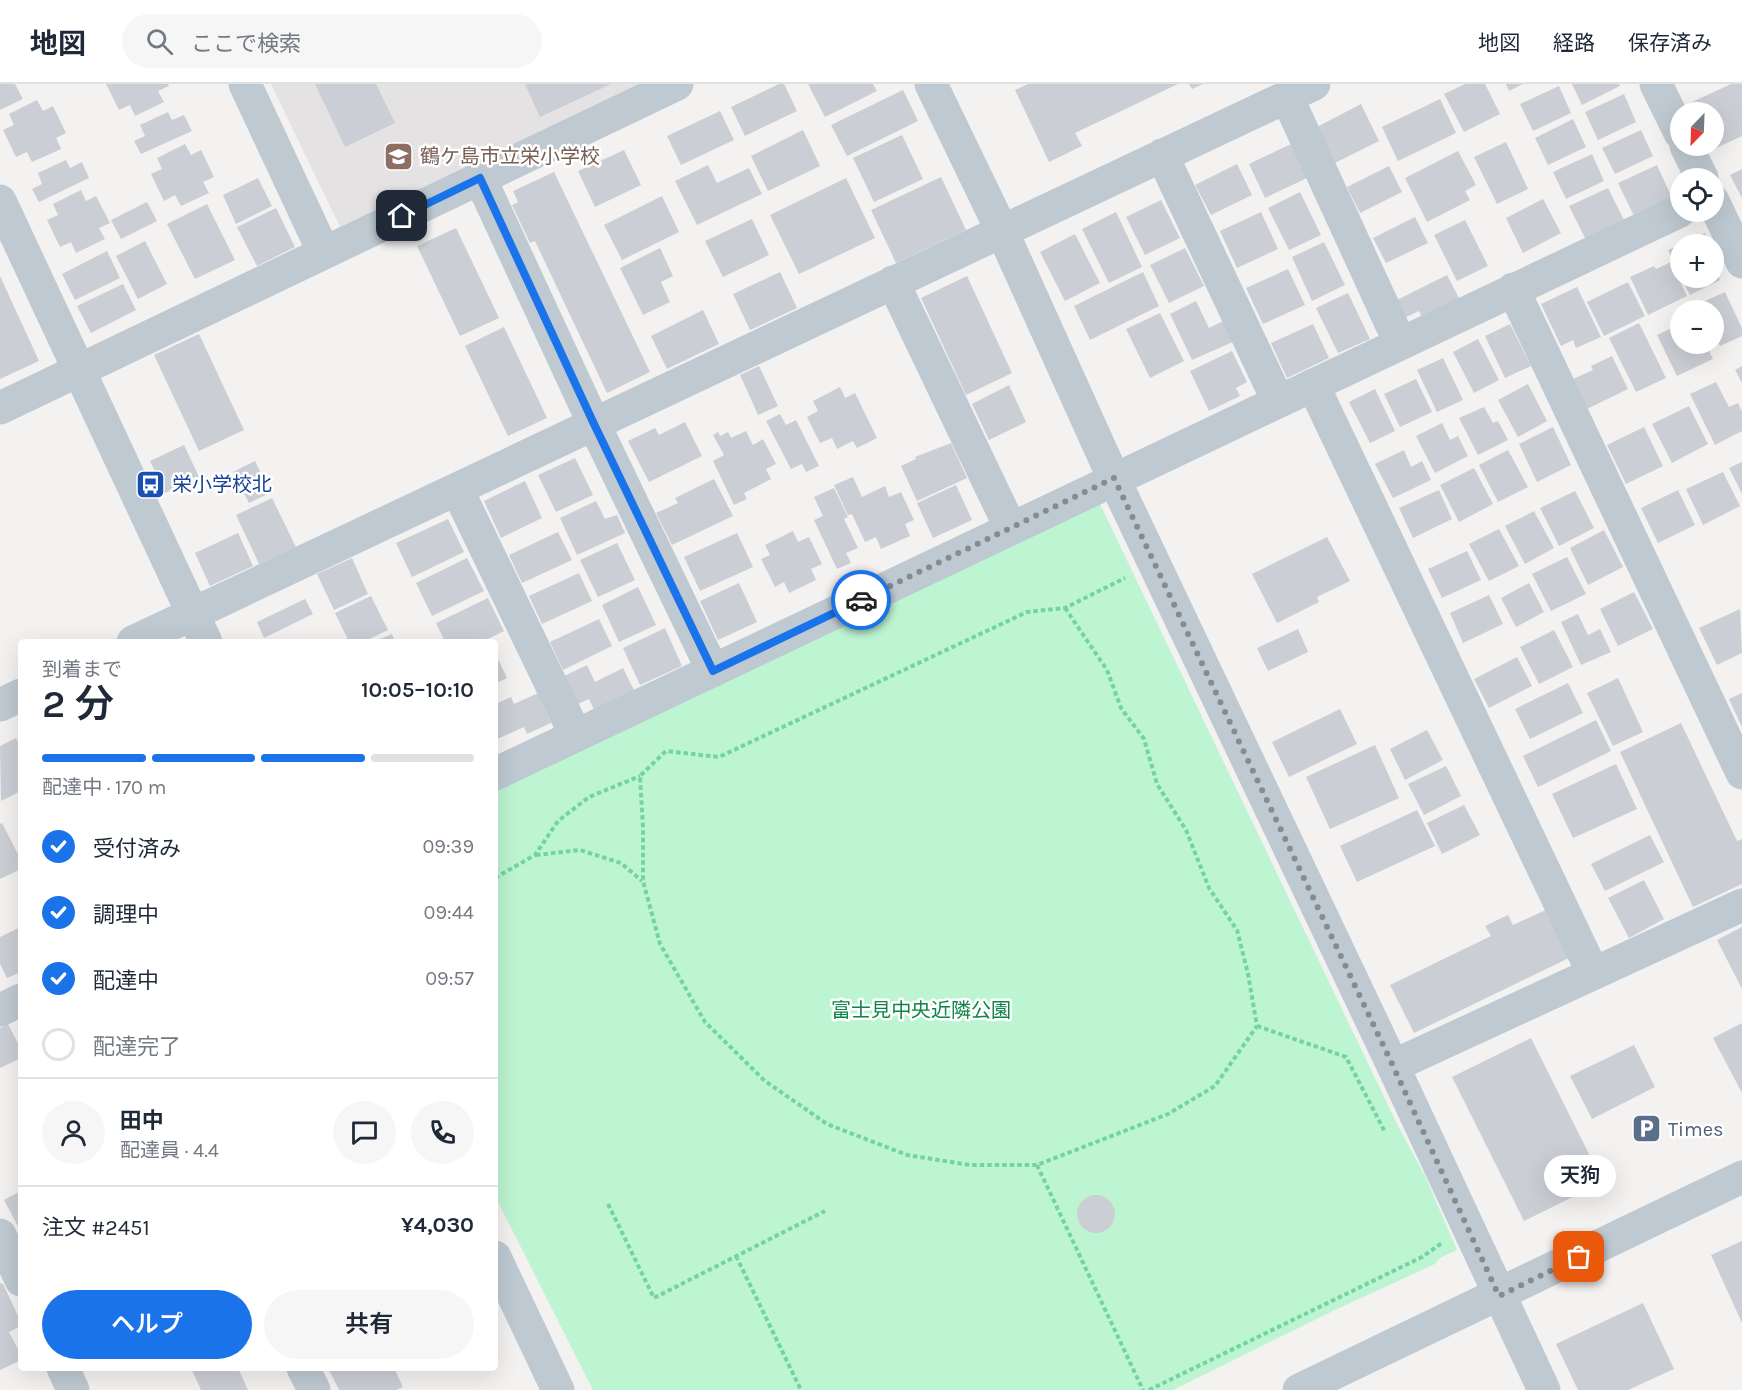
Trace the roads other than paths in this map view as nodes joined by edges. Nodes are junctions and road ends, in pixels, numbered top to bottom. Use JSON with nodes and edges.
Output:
{"nodes":[{"id":1,"x":245,"y":84,"type":"edge"},
{"id":2,"x":677,"y":84,"type":"edge"},
{"id":3,"x":932,"y":84,"type":"edge"},
{"id":4,"x":1656,"y":84,"type":"edge"},
{"id":5,"x":1300,"y":91,"type":"edge"},
{"id":6,"x":1670,"y":113,"type":"edge"},
{"id":7,"x":1162,"y":155,"type":"junction"},
{"id":8,"x":480,"y":178,"type":"junction"},
{"id":9,"x":0,"y":201,"type":"edge"},
{"id":10,"x":1670,"y":216,"type":"edge"},
{"id":11,"x":1723,"y":222,"type":"edge"},
{"id":12,"x":1002,"y":231,"type":"junction"},
{"id":13,"x":324,"y":253,"type":"junction"},
{"id":14,"x":1742,"y":262,"type":"edge"},
{"id":15,"x":893,"y":282,"type":"junction"},
{"id":16,"x":1513,"y":289,"type":"junction"},
{"id":17,"x":1400,"y":343,"type":"junction"},
{"id":18,"x":78,"y":370,"type":"junction"},
{"id":19,"x":1313,"y":385,"type":"junction"},
{"id":20,"x":1278,"y":401,"type":"junction"},
{"id":21,"x":0,"y":408,"type":"edge"},
{"id":22,"x":594,"y":424,"type":"junction"},
{"id":23,"x":1114,"y":478,"type":"junction"},
{"id":24,"x":457,"y":489,"type":"junction"},
{"id":25,"x":1011,"y":529,"type":"junction"},
{"id":26,"x":199,"y":628,"type":"edge"},
{"id":27,"x":146,"y":639,"type":"edge"},
{"id":28,"x":713,"y":671,"type":"junction"},
{"id":29,"x":18,"y":696,"type":"edge"},
{"id":30,"x":0,"y":705,"type":"edge"},
{"id":31,"x":576,"y":736,"type":"junction"},
{"id":32,"x":498,"y":773,"type":"edge"},
{"id":33,"x":1742,"y":773,"type":"edge"},
{"id":34,"x":1742,"y":905,"type":"edge"},
{"id":35,"x":1593,"y":974,"type":"junction"},
{"id":36,"x":18,"y":1001,"type":"edge"},
{"id":37,"x":0,"y":1010,"type":"edge"},
{"id":38,"x":1393,"y":1066,"type":"junction"},
{"id":39,"x":1742,"y":1177,"type":"edge"},
{"id":40,"x":1,"y":1242,"type":"edge"},
{"id":41,"x":498,"y":1263,"type":"edge"},
{"id":42,"x":18,"y":1274,"type":"edge"},
{"id":43,"x":1499,"y":1296,"type":"junction"},
{"id":44,"x":64,"y":1371,"type":"edge"},
{"id":45,"x":304,"y":1371,"type":"edge"},
{"id":46,"x":73,"y":1390,"type":"edge"},
{"id":47,"x":314,"y":1390,"type":"edge"},
{"id":48,"x":558,"y":1390,"type":"edge"},
{"id":49,"x":1299,"y":1390,"type":"edge"},
{"id":50,"x":1544,"y":1390,"type":"edge"}],
"edges":[{"from":1,"to":13,"type":"street"},
{"from":2,"to":8,"type":"street"},
{"from":3,"to":12,"type":"street"},
{"from":4,"to":6,"type":"street"},
{"from":5,"to":7,"type":"street"},
{"from":5,"to":17,"type":"street"},
{"from":7,"to":12,"type":"street"},
{"from":7,"to":20,"type":"street"},
{"from":8,"to":13,"type":"street"},
{"from":8,"to":22,"type":"street"},
{"from":9,"to":18,"type":"street"},
{"from":10,"to":16,"type":"street"},
{"from":11,"to":14,"type":"street"},
{"from":12,"to":15,"type":"street"},
{"from":12,"to":23,"type":"street"},
{"from":13,"to":18,"type":"street"},
{"from":15,"to":22,"type":"street"},
{"from":15,"to":25,"type":"street"},
{"from":16,"to":17,"type":"street"},
{"from":16,"to":33,"type":"street"},
{"from":17,"to":19,"type":"street"},
{"from":18,"to":21,"type":"street"},
{"from":18,"to":26,"type":"street"},
{"from":19,"to":20,"type":"street"},
{"from":19,"to":35,"type":"street"},
{"from":20,"to":23,"type":"street"},
{"from":22,"to":24,"type":"street"},
{"from":22,"to":28,"type":"street"},
{"from":23,"to":25,"type":"street"},
{"from":23,"to":38,"type":"street"},
{"from":24,"to":26,"type":"street"},
{"from":24,"to":31,"type":"street"},
{"from":25,"to":28,"type":"street"},
{"from":26,"to":27,"type":"street"},
{"from":28,"to":31,"type":"street"},
{"from":29,"to":30,"type":"street"},
{"from":31,"to":32,"type":"street"},
{"from":34,"to":35,"type":"street"},
{"from":35,"to":38,"type":"street"},
{"from":36,"to":37,"type":"street"},
{"from":38,"to":43,"type":"street"},
{"from":39,"to":43,"type":"street"},
{"from":40,"to":42,"type":"street"},
{"from":41,"to":48,"type":"street"},
{"from":43,"to":49,"type":"street"},
{"from":43,"to":50,"type":"street"},
{"from":44,"to":46,"type":"street"},
{"from":45,"to":47,"type":"street"}]}
